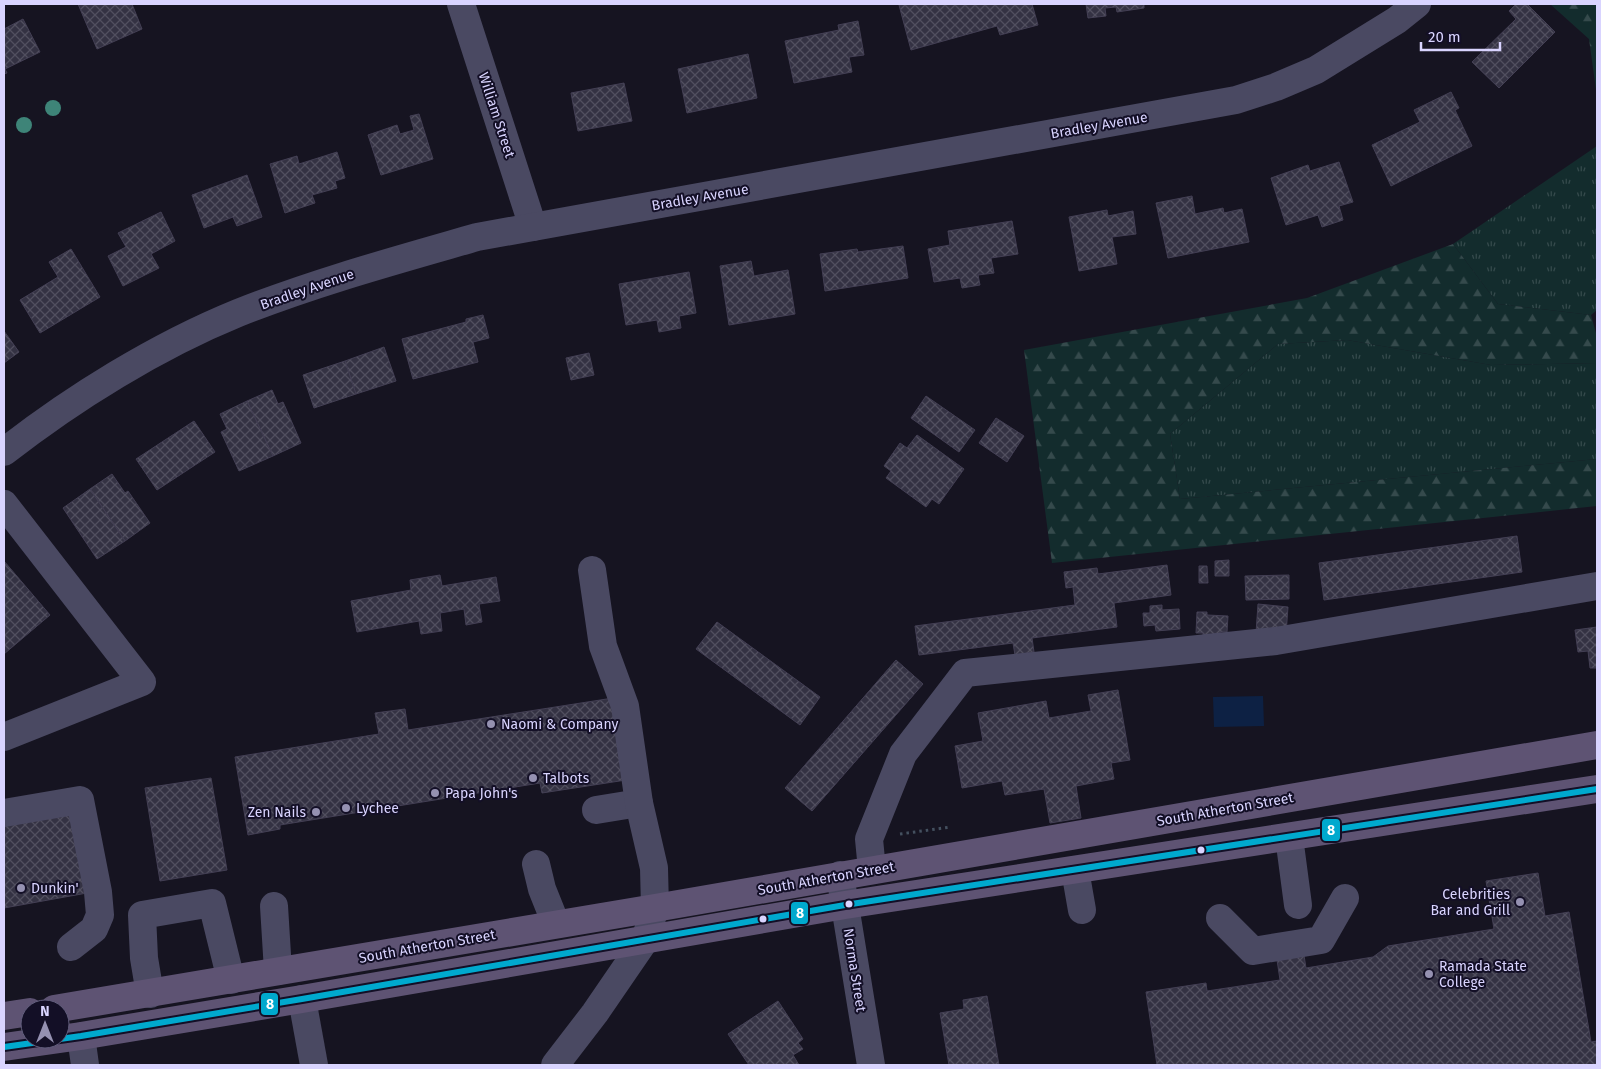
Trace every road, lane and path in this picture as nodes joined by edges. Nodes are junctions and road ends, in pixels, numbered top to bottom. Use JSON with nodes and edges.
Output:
{"nodes":[{"id":1,"x":460,"y":4,"type":"edge"},
{"id":2,"x":1417,"y":4,"type":"edge"},
{"id":3,"x":533,"y":227,"type":"junction"},
{"id":4,"x":4,"y":452,"type":"edge"},
{"id":5,"x":4,"y":504,"type":"edge"},
{"id":6,"x":592,"y":570,"type":"dead end"},
{"id":7,"x":1597,"y":586,"type":"edge"},
{"id":8,"x":4,"y":737,"type":"edge"},
{"id":9,"x":1597,"y":745,"type":"edge"},
{"id":10,"x":1597,"y":789,"type":"edge"},
{"id":11,"x":639,"y":803,"type":"junction"},
{"id":12,"x":596,"y":810,"type":"dead end"},
{"id":13,"x":4,"y":813,"type":"edge"},
{"id":14,"x":1289,"y":837,"type":"junction"},
{"id":15,"x":536,"y":864,"type":"dead end"},
{"id":16,"x":872,"y":870,"type":"junction"},
{"id":17,"x":1075,"y":870,"type":"junction"},
{"id":18,"x":840,"y":875,"type":"junction"},
{"id":19,"x":1345,"y":898,"type":"dead end"},
{"id":20,"x":845,"y":905,"type":"junction"},
{"id":21,"x":1298,"y":905,"type":"dead end"},
{"id":22,"x":274,"y":906,"type":"dead end"},
{"id":23,"x":655,"y":908,"type":"junction"},
{"id":24,"x":1082,"y":910,"type":"dead end"},
{"id":25,"x":1220,"y":918,"type":"dead end"},
{"id":26,"x":556,"y":924,"type":"junction"},
{"id":27,"x":645,"y":940,"type":"junction"},
{"id":28,"x":71,"y":947,"type":"dead end"},
{"id":29,"x":278,"y":971,"type":"junction"},
{"id":30,"x":231,"y":980,"type":"junction"},
{"id":31,"x":150,"y":994,"type":"junction"},
{"id":32,"x":302,"y":999,"type":"junction"},
{"id":33,"x":70,"y":1006,"type":"edge"},
{"id":34,"x":20,"y":1014,"type":"edge"},
{"id":35,"x":4,"y":1016,"type":"edge"},
{"id":36,"x":81,"y":1036,"type":"junction"},
{"id":37,"x":4,"y":1047,"type":"edge"},
{"id":38,"x":85,"y":1065,"type":"edge"},
{"id":39,"x":314,"y":1065,"type":"edge"},
{"id":40,"x":555,"y":1065,"type":"edge"},
{"id":41,"x":871,"y":1065,"type":"edge"}],
"edges":[{"from":1,"to":3,"type":"street","name":"William Street"},
{"from":2,"to":3,"type":"street","name":"Bradley Avenue"},
{"from":3,"to":4,"type":"street","name":"Bradley Avenue"},
{"from":5,"to":8,"type":"street"},
{"from":6,"to":11,"type":"street"},
{"from":7,"to":16,"type":"street"},
{"from":9,"to":16,"type":"main road","name":"South Atherton Street"},
{"from":10,"to":14,"type":"main road"},
{"from":11,"to":12,"type":"street"},
{"from":11,"to":23,"type":"street"},
{"from":13,"to":28,"type":"street"},
{"from":14,"to":17,"type":"main road"},
{"from":14,"to":21,"type":"street"},
{"from":15,"to":26,"type":"street"},
{"from":16,"to":18,"type":"main road","name":"South Atherton Street"},
{"from":17,"to":20,"type":"main road"},
{"from":17,"to":24,"type":"street"},
{"from":18,"to":20,"type":"street","name":"Norma Street"},
{"from":18,"to":23,"type":"main road","name":"South Atherton Street"},
{"from":19,"to":25,"type":"street"},
{"from":20,"to":27,"type":"main road"},
{"from":20,"to":41,"type":"street","name":"Norma Street"},
{"from":22,"to":29,"type":"street"},
{"from":23,"to":26,"type":"main road","name":"South Atherton Street"},
{"from":23,"to":27,"type":"street"},
{"from":26,"to":29,"type":"main road","name":"South Atherton Street"},
{"from":27,"to":32,"type":"main road"},
{"from":27,"to":40,"type":"street"},
{"from":29,"to":30,"type":"main road","name":"South Atherton Street"},
{"from":30,"to":31,"type":"main road","name":"South Atherton Street"},
{"from":30,"to":31,"type":"street"},
{"from":31,"to":33,"type":"main road","name":"South Atherton Street"},
{"from":32,"to":36,"type":"main road"},
{"from":32,"to":39,"type":"street"},
{"from":34,"to":35,"type":"main road"},
{"from":36,"to":37,"type":"main road"},
{"from":36,"to":38,"type":"street"}]}
